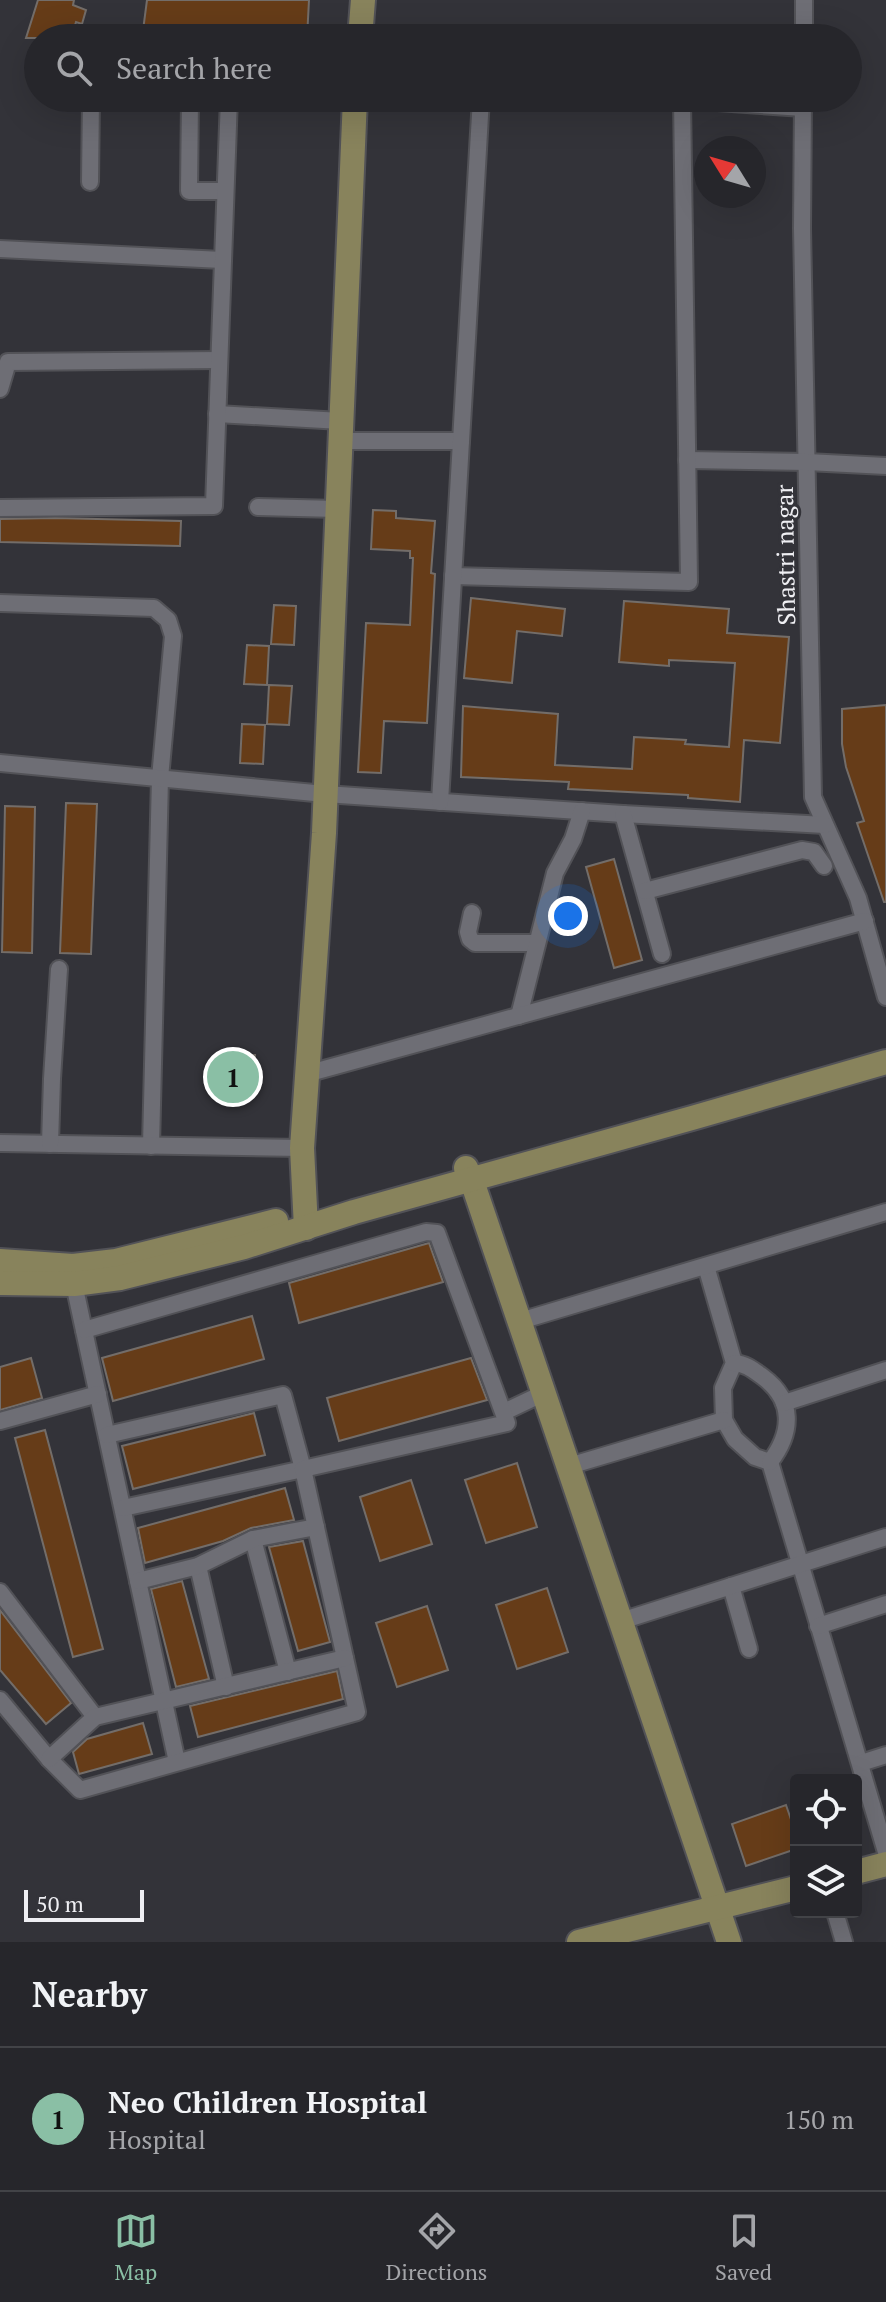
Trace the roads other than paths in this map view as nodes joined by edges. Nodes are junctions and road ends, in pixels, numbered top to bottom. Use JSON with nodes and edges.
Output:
{"nodes":[{"id":1,"x":363,"y":0,"type":"edge"},
{"id":2,"x":804,"y":0,"type":"edge"},
{"id":3,"x":361,"y":24,"type":"edge"},
{"id":4,"x":804,"y":24,"type":"edge"},
{"id":5,"x":91,"y":112,"type":"edge"},
{"id":6,"x":190,"y":112,"type":"edge"},
{"id":7,"x":228,"y":112,"type":"edge"},
{"id":8,"x":354,"y":112,"type":"edge"},
{"id":9,"x":480,"y":112,"type":"edge"},
{"id":10,"x":682,"y":112,"type":"edge"},
{"id":11,"x":803,"y":112,"type":"edge"},
{"id":12,"x":90,"y":182,"type":"dead end"},
{"id":13,"x":225,"y":191,"type":"junction"},
{"id":14,"x":0,"y":249,"type":"edge"},
{"id":15,"x":222,"y":260,"type":"junction"},
{"id":16,"x":219,"y":360,"type":"junction"},
{"id":17,"x":4,"y":362,"type":"edge"},
{"id":18,"x":0,"y":389,"type":"edge"},
{"id":19,"x":217,"y":414,"type":"junction"},
{"id":20,"x":340,"y":431,"type":"junction"},
{"id":21,"x":461,"y":441,"type":"junction"},
{"id":22,"x":687,"y":460,"type":"junction"},
{"id":23,"x":807,"y":462,"type":"junction"},
{"id":24,"x":886,"y":466,"type":"edge"},
{"id":25,"x":258,"y":507,"type":"dead end"},
{"id":26,"x":0,"y":508,"type":"edge"},
{"id":27,"x":337,"y":509,"type":"junction"},
{"id":28,"x":453,"y":576,"type":"junction"},
{"id":29,"x":0,"y":603,"type":"edge"},
{"id":30,"x":0,"y":763,"type":"edge"},
{"id":31,"x":160,"y":778,"type":"junction"},
{"id":32,"x":325,"y":794,"type":"junction"},
{"id":33,"x":440,"y":802,"type":"junction"},
{"id":34,"x":582,"y":811,"type":"junction"},
{"id":35,"x":623,"y":814,"type":"junction"},
{"id":36,"x":825,"y":825,"type":"junction"},
{"id":37,"x":824,"y":866,"type":"dead end"},
{"id":38,"x":645,"y":891,"type":"junction"},
{"id":39,"x":472,"y":913,"type":"dead end"},
{"id":40,"x":865,"y":921,"type":"junction"},
{"id":41,"x":537,"y":943,"type":"junction"},
{"id":42,"x":662,"y":954,"type":"dead end"},
{"id":43,"x":59,"y":969,"type":"dead end"},
{"id":44,"x":886,"y":997,"type":"edge"},
{"id":45,"x":519,"y":1016,"type":"junction"},
{"id":46,"x":886,"y":1045,"type":"edge"},
{"id":47,"x":886,"y":1062,"type":"edge"},
{"id":48,"x":306,"y":1074,"type":"junction"},
{"id":49,"x":0,"y":1143,"type":"edge"},
{"id":50,"x":50,"y":1144,"type":"junction"},
{"id":51,"x":151,"y":1146,"type":"junction"},
{"id":52,"x":302,"y":1148,"type":"junction"},
{"id":53,"x":469,"y":1174,"type":"junction"},
{"id":54,"x":886,"y":1212,"type":"edge"},
{"id":55,"x":305,"y":1220,"type":"junction"},
{"id":56,"x":0,"y":1261,"type":"edge"},
{"id":57,"x":706,"y":1266,"type":"junction"},
{"id":58,"x":0,"y":1283,"type":"edge"},
{"id":59,"x":74,"y":1284,"type":"junction"},
{"id":60,"x":520,"y":1321,"type":"junction"},
{"id":61,"x":84,"y":1330,"type":"junction"},
{"id":62,"x":734,"y":1363,"type":"junction"},
{"id":63,"x":886,"y":1370,"type":"edge"},
{"id":64,"x":544,"y":1393,"type":"junction"},
{"id":65,"x":98,"y":1394,"type":"junction"},
{"id":66,"x":784,"y":1403,"type":"junction"},
{"id":67,"x":504,"y":1412,"type":"junction"},
{"id":68,"x":724,"y":1420,"type":"junction"},
{"id":69,"x":0,"y":1421,"type":"edge"},
{"id":70,"x":107,"y":1435,"type":"junction"},
{"id":71,"x":770,"y":1462,"type":"junction"},
{"id":72,"x":569,"y":1466,"type":"junction"},
{"id":73,"x":303,"y":1469,"type":"junction"},
{"id":74,"x":123,"y":1508,"type":"junction"},
{"id":75,"x":316,"y":1527,"type":"junction"},
{"id":76,"x":886,"y":1537,"type":"edge"},
{"id":77,"x":253,"y":1539,"type":"junction"},
{"id":78,"x":801,"y":1564,"type":"junction"},
{"id":79,"x":198,"y":1566,"type":"junction"},
{"id":80,"x":138,"y":1581,"type":"junction"},
{"id":81,"x":731,"y":1586,"type":"junction"},
{"id":82,"x":0,"y":1592,"type":"edge"},
{"id":83,"x":886,"y":1604,"type":"edge"},
{"id":84,"x":621,"y":1621,"type":"junction"},
{"id":85,"x":818,"y":1626,"type":"junction"},
{"id":86,"x":749,"y":1649,"type":"dead end"},
{"id":87,"x":345,"y":1658,"type":"junction"},
{"id":88,"x":288,"y":1672,"type":"junction"},
{"id":89,"x":226,"y":1687,"type":"junction"},
{"id":90,"x":0,"y":1700,"type":"edge"},
{"id":91,"x":164,"y":1701,"type":"junction"},
{"id":92,"x":95,"y":1717,"type":"junction"},
{"id":93,"x":886,"y":1755,"type":"edge"},
{"id":94,"x":49,"y":1759,"type":"junction"},
{"id":95,"x":177,"y":1762,"type":"junction"},
{"id":96,"x":861,"y":1763,"type":"junction"},
{"id":97,"x":886,"y":1852,"type":"edge"},
{"id":98,"x":886,"y":1864,"type":"edge"},
{"id":99,"x":862,"y":1870,"type":"edge"},
{"id":100,"x":790,"y":1890,"type":"edge"},
{"id":101,"x":718,"y":1908,"type":"junction"},
{"id":102,"x":837,"y":1918,"type":"edge"},
{"id":103,"x":579,"y":1942,"type":"edge"},
{"id":104,"x":729,"y":1942,"type":"edge"},
{"id":105,"x":844,"y":1942,"type":"edge"}],
"edges":[{"from":1,"to":3,"type":"street"},
{"from":2,"to":4,"type":"street"},
{"from":5,"to":12,"type":"street"},
{"from":6,"to":13,"type":"street"},
{"from":7,"to":13,"type":"street"},
{"from":8,"to":20,"type":"street"},
{"from":9,"to":21,"type":"street"},
{"from":10,"to":22,"type":"street"},
{"from":11,"to":23,"type":"street","name":"Shastri nagar"},
{"from":13,"to":15,"type":"street"},
{"from":14,"to":15,"type":"street"},
{"from":15,"to":16,"type":"street"},
{"from":16,"to":17,"type":"street"},
{"from":16,"to":19,"type":"street"},
{"from":17,"to":18,"type":"street"},
{"from":19,"to":20,"type":"street"},
{"from":19,"to":26,"type":"street"},
{"from":20,"to":21,"type":"street"},
{"from":20,"to":27,"type":"street"},
{"from":21,"to":28,"type":"street"},
{"from":22,"to":23,"type":"street"},
{"from":22,"to":28,"type":"street"},
{"from":23,"to":24,"type":"street"},
{"from":23,"to":36,"type":"street","name":"Shastri nagar"},
{"from":25,"to":27,"type":"street"},
{"from":27,"to":32,"type":"street"},
{"from":28,"to":33,"type":"street"},
{"from":29,"to":31,"type":"street"},
{"from":30,"to":31,"type":"street"},
{"from":31,"to":32,"type":"street"},
{"from":31,"to":51,"type":"street"},
{"from":32,"to":33,"type":"street"},
{"from":32,"to":48,"type":"street"},
{"from":33,"to":34,"type":"street"},
{"from":34,"to":35,"type":"street"},
{"from":34,"to":41,"type":"street"},
{"from":35,"to":36,"type":"street"},
{"from":35,"to":38,"type":"street"},
{"from":36,"to":40,"type":"street","name":"Shastri nagar"},
{"from":37,"to":38,"type":"street"},
{"from":38,"to":42,"type":"street"},
{"from":39,"to":41,"type":"street"},
{"from":40,"to":44,"type":"street","name":"Shastri nagar"},
{"from":40,"to":45,"type":"street"},
{"from":41,"to":45,"type":"street"},
{"from":43,"to":50,"type":"street"},
{"from":45,"to":48,"type":"street"},
{"from":46,"to":53,"type":"street"},
{"from":47,"to":53,"type":"street"},
{"from":48,"to":52,"type":"street"},
{"from":49,"to":50,"type":"street"},
{"from":50,"to":51,"type":"street"},
{"from":51,"to":52,"type":"street"},
{"from":52,"to":55,"type":"street"},
{"from":53,"to":55,"type":"street"},
{"from":53,"to":60,"type":"street"},
{"from":54,"to":57,"type":"street"},
{"from":55,"to":56,"type":"street"},
{"from":55,"to":59,"type":"street"},
{"from":57,"to":60,"type":"street"},
{"from":57,"to":62,"type":"street"},
{"from":58,"to":59,"type":"street"},
{"from":59,"to":61,"type":"street"},
{"from":60,"to":64,"type":"street"},
{"from":61,"to":65,"type":"street"},
{"from":61,"to":67,"type":"street"},
{"from":62,"to":66,"type":"street"},
{"from":62,"to":68,"type":"street"},
{"from":63,"to":66,"type":"street"},
{"from":64,"to":67,"type":"street"},
{"from":64,"to":72,"type":"street"},
{"from":65,"to":69,"type":"street"},
{"from":65,"to":70,"type":"street"},
{"from":66,"to":71,"type":"street"},
{"from":67,"to":73,"type":"street"},
{"from":68,"to":71,"type":"street"},
{"from":68,"to":72,"type":"street"},
{"from":70,"to":73,"type":"street"},
{"from":70,"to":74,"type":"street"},
{"from":71,"to":78,"type":"street"},
{"from":72,"to":84,"type":"street"},
{"from":73,"to":74,"type":"street"},
{"from":73,"to":75,"type":"street"},
{"from":74,"to":80,"type":"street"},
{"from":75,"to":77,"type":"street"},
{"from":75,"to":87,"type":"street"},
{"from":76,"to":78,"type":"street"},
{"from":77,"to":79,"type":"street"},
{"from":77,"to":88,"type":"street"},
{"from":78,"to":81,"type":"street"},
{"from":78,"to":85,"type":"street"},
{"from":79,"to":80,"type":"street"},
{"from":79,"to":89,"type":"street"},
{"from":80,"to":91,"type":"street"},
{"from":81,"to":84,"type":"street"},
{"from":81,"to":86,"type":"street"},
{"from":82,"to":92,"type":"street"},
{"from":83,"to":85,"type":"street"},
{"from":84,"to":101,"type":"street"},
{"from":85,"to":96,"type":"street"},
{"from":87,"to":88,"type":"street"},
{"from":87,"to":95,"type":"street"},
{"from":88,"to":89,"type":"street"},
{"from":89,"to":91,"type":"street"},
{"from":90,"to":94,"type":"street"},
{"from":91,"to":92,"type":"street"},
{"from":91,"to":95,"type":"street"},
{"from":92,"to":94,"type":"street"},
{"from":93,"to":96,"type":"street"},
{"from":94,"to":95,"type":"street"},
{"from":96,"to":97,"type":"street"},
{"from":98,"to":99,"type":"street"},
{"from":100,"to":101,"type":"street"},
{"from":101,"to":103,"type":"street"},
{"from":101,"to":104,"type":"street"},
{"from":102,"to":105,"type":"street"}]}
